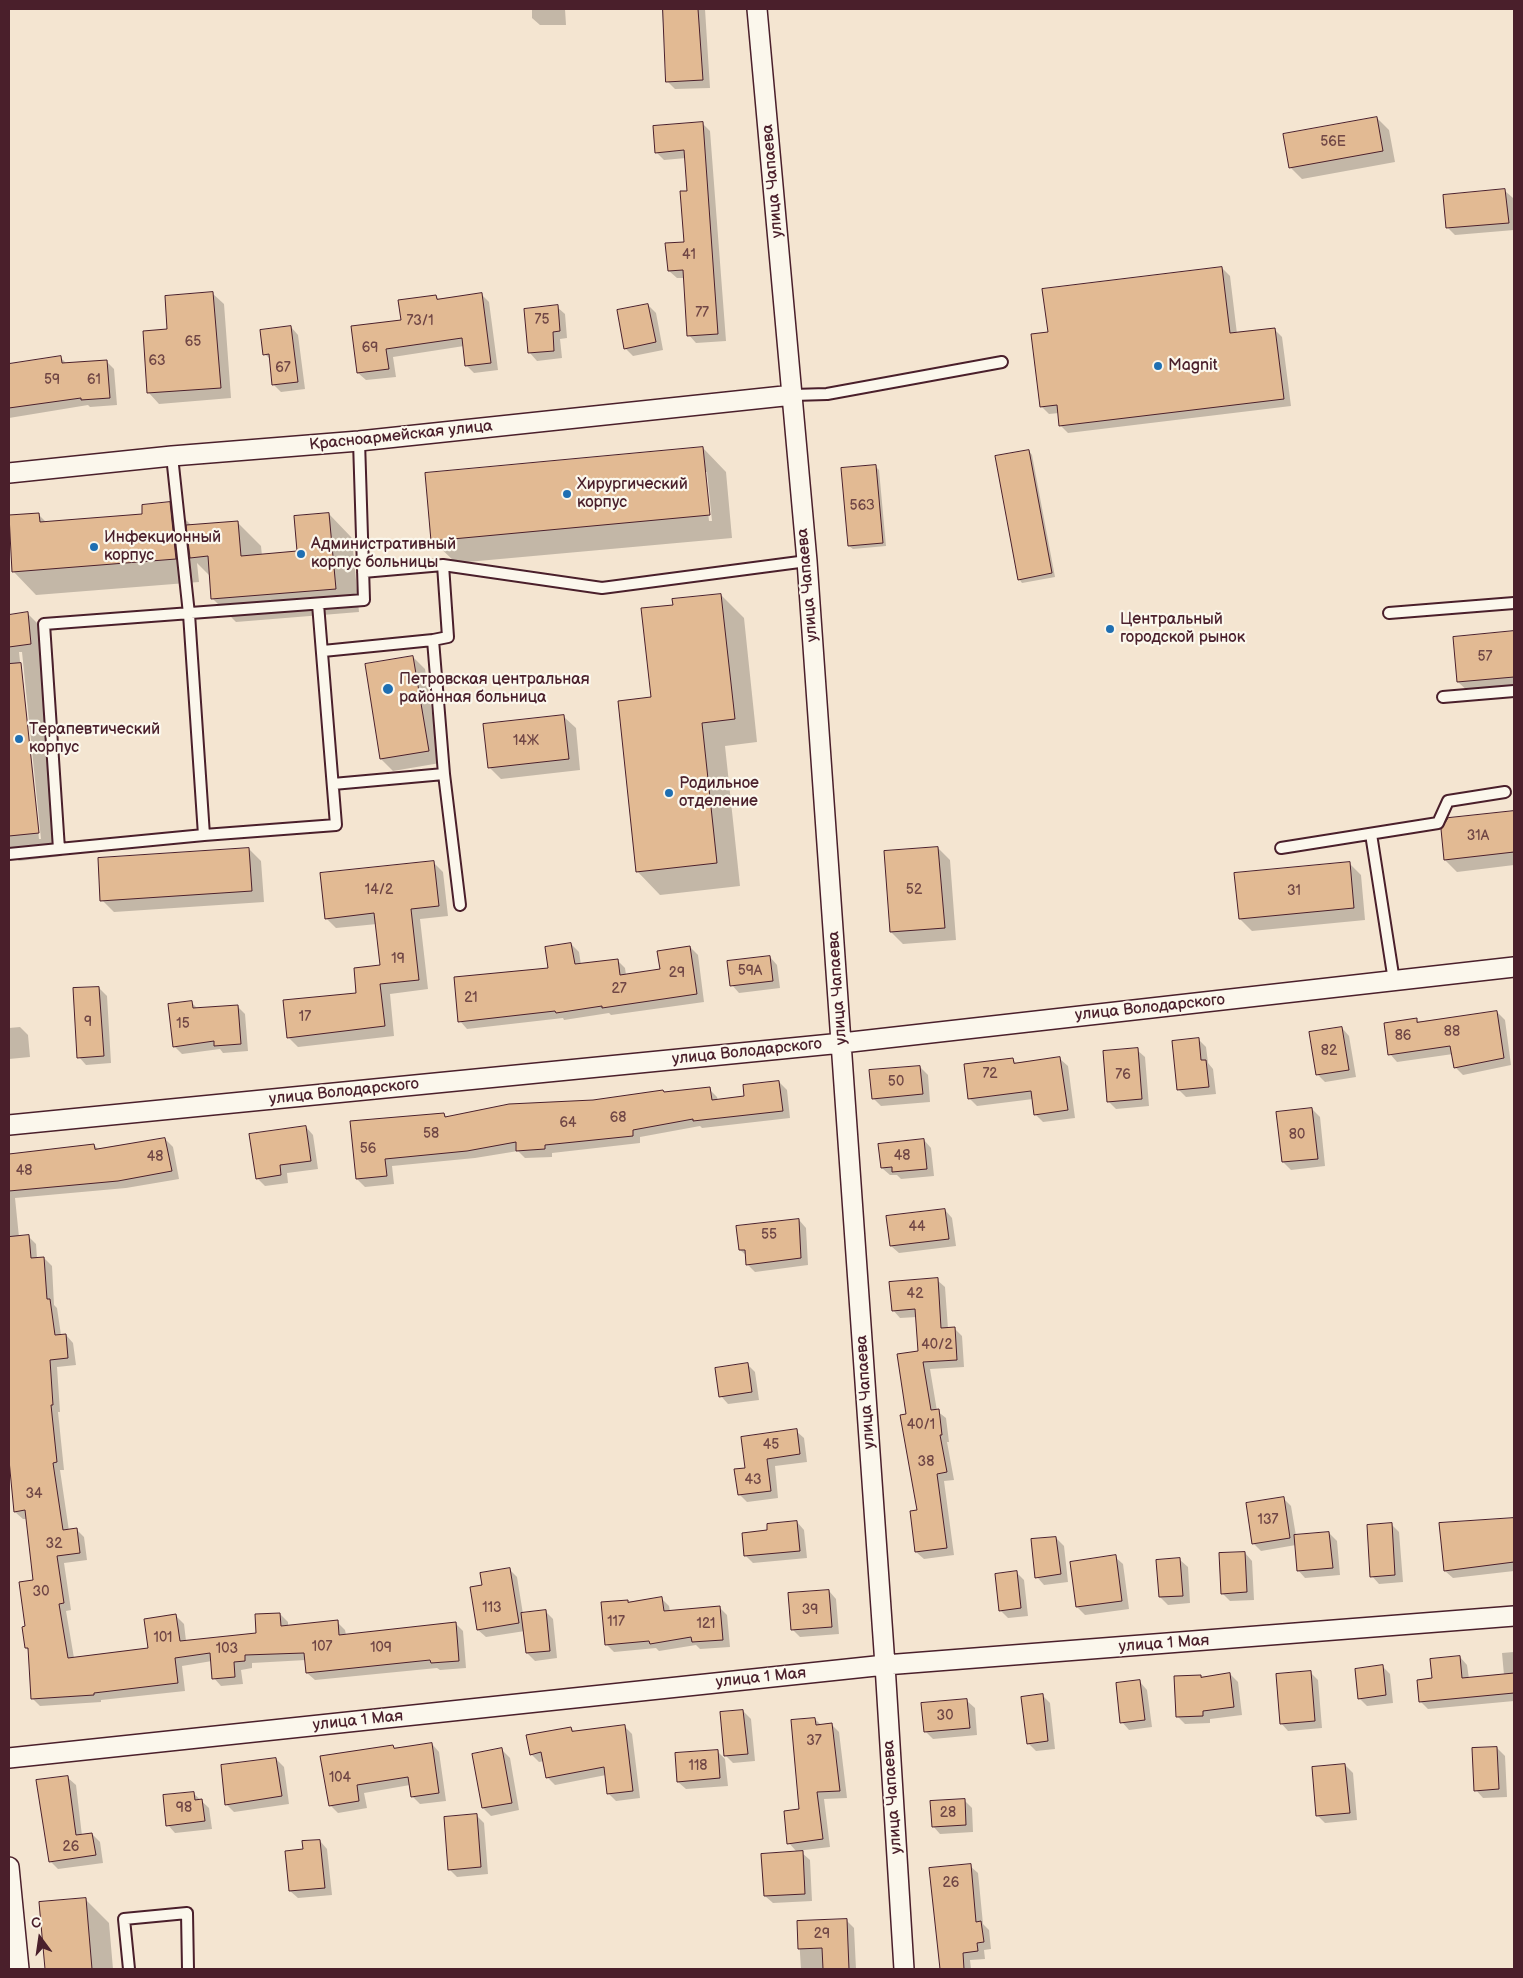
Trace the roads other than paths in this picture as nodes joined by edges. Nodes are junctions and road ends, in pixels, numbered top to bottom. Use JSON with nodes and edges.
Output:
{"nodes":[{"id":1,"x":757,"y":9,"type":"edge"},
{"id":2,"x":1002,"y":362,"type":"dead end"},
{"id":3,"x":793,"y":395,"type":"junction"},
{"id":4,"x":359,"y":441,"type":"junction"},
{"id":5,"x":172,"y":456,"type":"junction"},
{"id":6,"x":9,"y":473,"type":"edge"},
{"id":7,"x":807,"y":561,"type":"junction"},
{"id":8,"x":443,"y":565,"type":"junction"},
{"id":9,"x":363,"y":572,"type":"junction"},
{"id":10,"x":1514,"y":603,"type":"edge"},
{"id":11,"x":318,"y":604,"type":"junction"},
{"id":12,"x":1389,"y":613,"type":"dead end"},
{"id":13,"x":189,"y":614,"type":"junction"},
{"id":14,"x":433,"y":640,"type":"junction"},
{"id":15,"x":323,"y":651,"type":"junction"},
{"id":16,"x":1514,"y":691,"type":"edge"},
{"id":17,"x":1443,"y":697,"type":"dead end"},
{"id":18,"x":444,"y":774,"type":"junction"},
{"id":19,"x":333,"y":784,"type":"junction"},
{"id":20,"x":1505,"y":792,"type":"dead end"},
{"id":21,"x":1370,"y":834,"type":"junction"},
{"id":22,"x":204,"y":835,"type":"junction"},
{"id":23,"x":1281,"y":848,"type":"dead end"},
{"id":24,"x":59,"y":849,"type":"junction"},
{"id":25,"x":9,"y":854,"type":"edge"},
{"id":26,"x":460,"y":905,"type":"dead end"},
{"id":27,"x":1514,"y":967,"type":"edge"},
{"id":28,"x":1394,"y":981,"type":"junction"},
{"id":29,"x":842,"y":1043,"type":"junction"},
{"id":30,"x":9,"y":1125,"type":"edge"},
{"id":31,"x":1514,"y":1616,"type":"edge"},
{"id":32,"x":885,"y":1665,"type":"junction"},
{"id":33,"x":9,"y":1758,"type":"edge"},
{"id":34,"x":9,"y":1867,"type":"edge"},
{"id":35,"x":19,"y":1969,"type":"edge"},
{"id":36,"x":130,"y":1969,"type":"edge"},
{"id":37,"x":188,"y":1969,"type":"edge"},
{"id":38,"x":904,"y":1969,"type":"edge"}],
"edges":[{"from":1,"to":3,"type":"street","name":"улица Чапаева"},
{"from":2,"to":3,"type":"lane"},
{"from":3,"to":4,"type":"street","name":"Красноармейская улица"},
{"from":3,"to":7,"type":"street","name":"улица Чапаева"},
{"from":4,"to":5,"type":"street","name":"Красноармейская улица"},
{"from":4,"to":9,"type":"lane"},
{"from":5,"to":6,"type":"street","name":"Красноармейская улица"},
{"from":5,"to":13,"type":"lane"},
{"from":7,"to":8,"type":"lane"},
{"from":7,"to":29,"type":"street","name":"улица Чапаева"},
{"from":8,"to":9,"type":"lane"},
{"from":8,"to":14,"type":"lane"},
{"from":9,"to":11,"type":"lane"},
{"from":10,"to":12,"type":"lane"},
{"from":11,"to":13,"type":"lane"},
{"from":11,"to":15,"type":"lane"},
{"from":13,"to":22,"type":"lane"},
{"from":13,"to":24,"type":"lane"},
{"from":14,"to":15,"type":"lane"},
{"from":14,"to":18,"type":"lane"},
{"from":15,"to":19,"type":"lane"},
{"from":16,"to":17,"type":"lane"},
{"from":18,"to":19,"type":"lane"},
{"from":18,"to":26,"type":"lane"},
{"from":19,"to":22,"type":"lane"},
{"from":20,"to":21,"type":"lane"},
{"from":21,"to":23,"type":"lane"},
{"from":21,"to":28,"type":"lane"},
{"from":22,"to":24,"type":"lane"},
{"from":24,"to":25,"type":"lane"},
{"from":27,"to":28,"type":"street","name":"улица Володарского"},
{"from":28,"to":29,"type":"street","name":"улица Володарского"},
{"from":29,"to":30,"type":"street","name":"улица Володарского"},
{"from":29,"to":32,"type":"street","name":"улица Чапаева"},
{"from":31,"to":32,"type":"street","name":"улица 1 Мая"},
{"from":32,"to":33,"type":"street","name":"улица 1 Мая"},
{"from":32,"to":38,"type":"street","name":"улица Чапаева"},
{"from":34,"to":35,"type":"street"},
{"from":36,"to":37,"type":"lane"}]}
